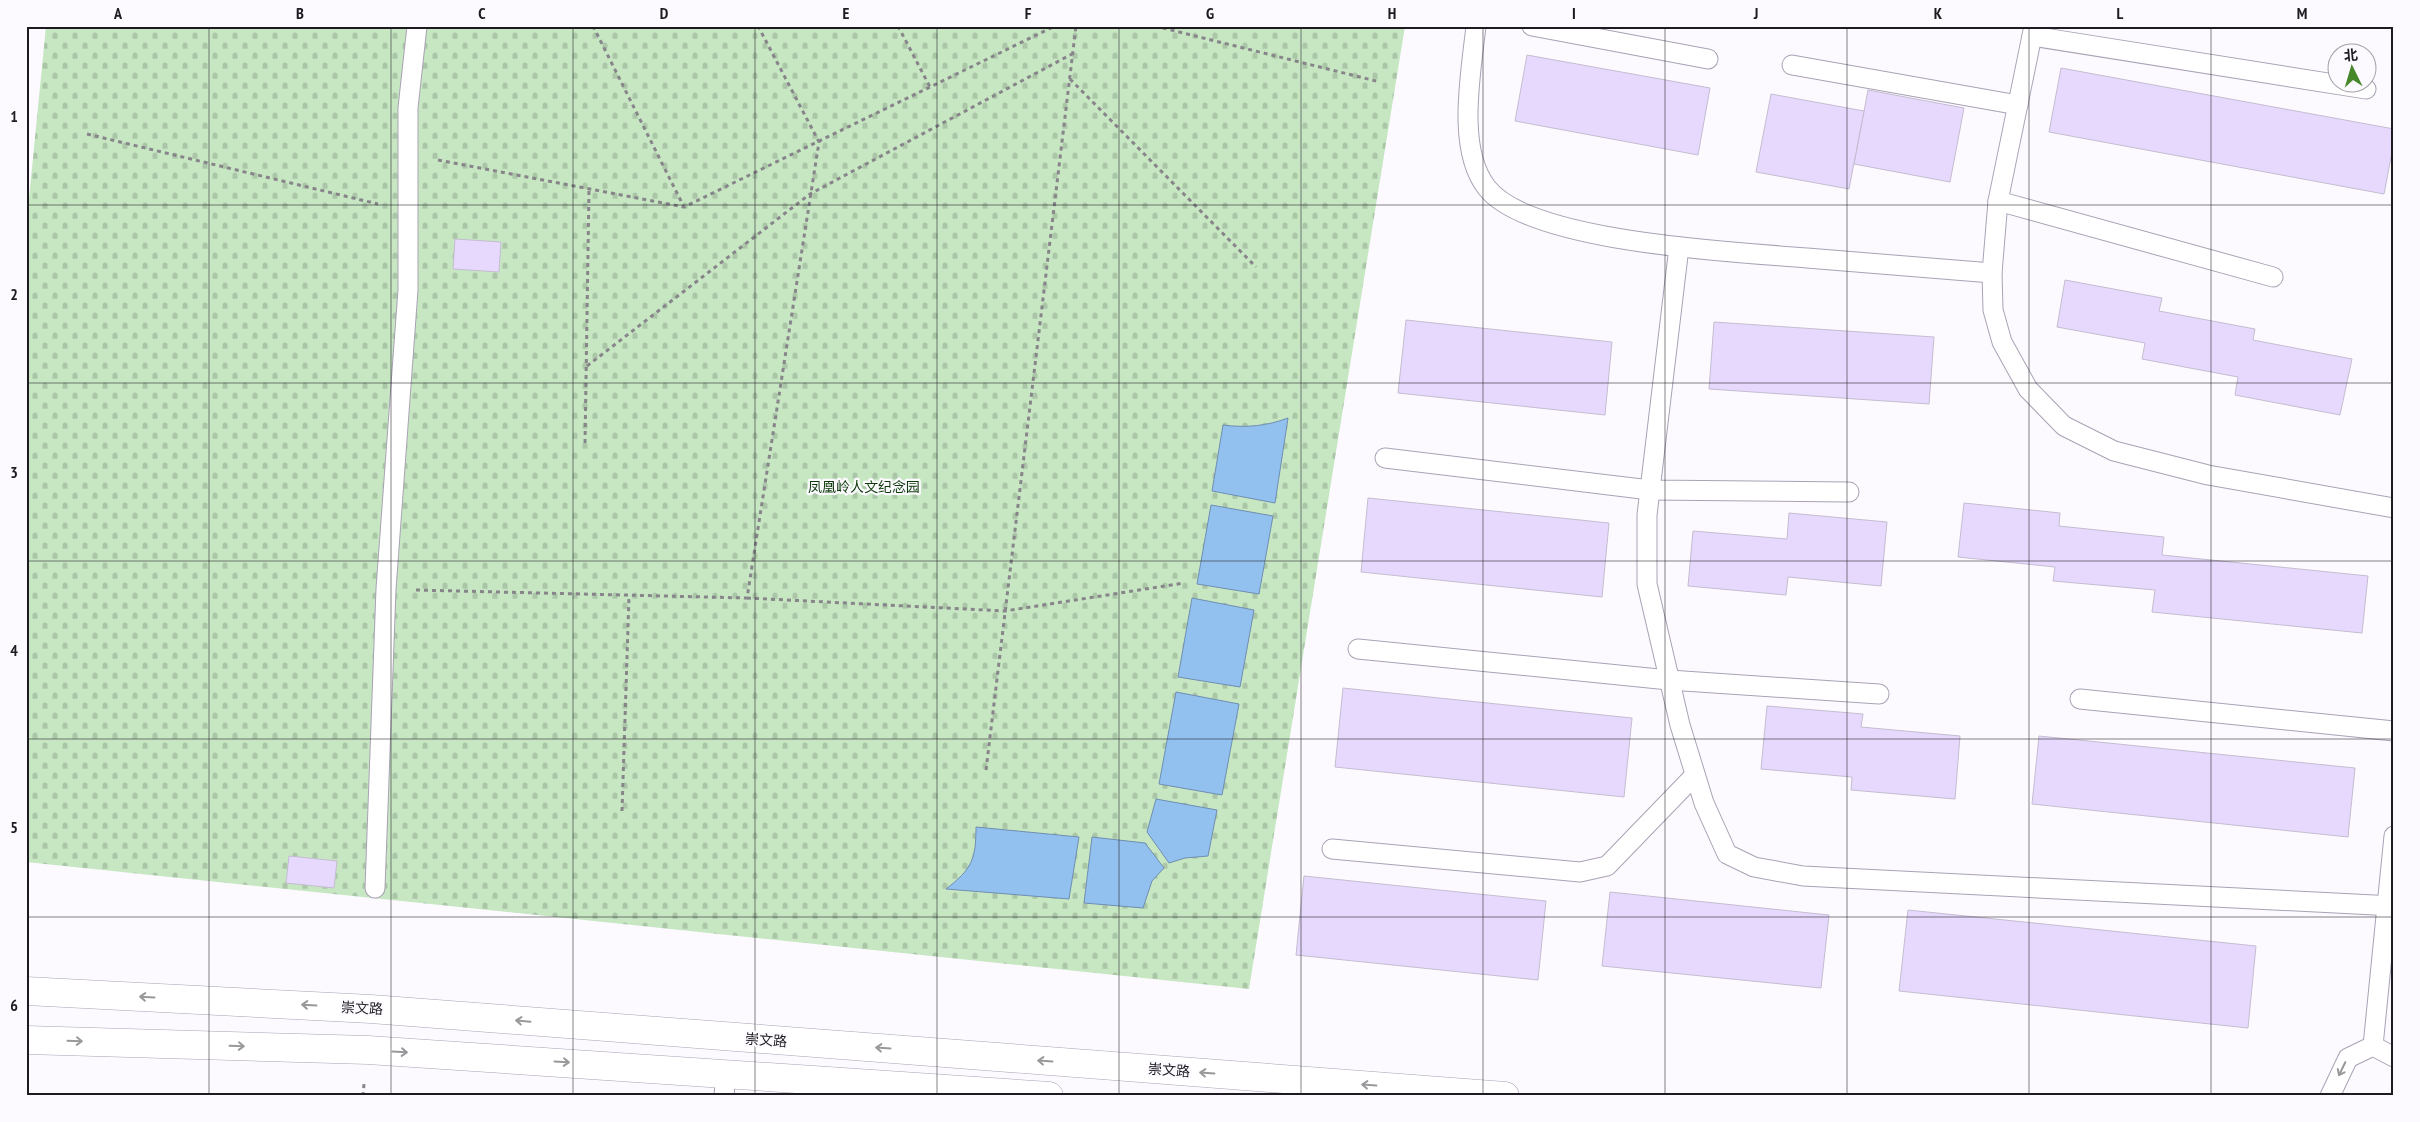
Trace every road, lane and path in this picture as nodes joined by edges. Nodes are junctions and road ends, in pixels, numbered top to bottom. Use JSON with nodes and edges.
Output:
{"nodes":[{"id":1,"x":418,"y":26,"type":"edge"},
{"id":2,"x":593,"y":26,"type":"edge"},
{"id":3,"x":758,"y":26,"type":"edge"},
{"id":4,"x":898,"y":26,"type":"edge"},
{"id":5,"x":1055,"y":26,"type":"edge"},
{"id":6,"x":1076,"y":26,"type":"edge"},
{"id":7,"x":1155,"y":26,"type":"edge"},
{"id":8,"x":1476,"y":26,"type":"edge"},
{"id":9,"x":1532,"y":26,"type":"edge"},
{"id":10,"x":2033,"y":31,"type":"edge"},
{"id":11,"x":1072,"y":54,"type":"junction"},
{"id":12,"x":1708,"y":59,"type":"dead end"},
{"id":13,"x":1792,"y":65,"type":"dead end"},
{"id":14,"x":1070,"y":79,"type":"junction"},
{"id":15,"x":1380,"y":82,"type":"dead end"},
{"id":16,"x":2328,"y":82,"type":"edge"},
{"id":17,"x":930,"y":87,"type":"junction"},
{"id":18,"x":2018,"y":105,"type":"junction"},
{"id":19,"x":87,"y":134,"type":"dead end"},
{"id":20,"x":819,"y":142,"type":"junction"},
{"id":21,"x":408,"y":154,"type":"junction"},
{"id":22,"x":590,"y":189,"type":"junction"},
{"id":23,"x":810,"y":194,"type":"junction"},
{"id":24,"x":1998,"y":201,"type":"junction"},
{"id":25,"x":684,"y":207,"type":"junction"},
{"id":26,"x":408,"y":211,"type":"junction"},
{"id":27,"x":1679,"y":247,"type":"junction"},
{"id":28,"x":1256,"y":267,"type":"dead end"},
{"id":29,"x":1992,"y":273,"type":"junction"},
{"id":30,"x":2273,"y":277,"type":"dead end"},
{"id":31,"x":587,"y":366,"type":"junction"},
{"id":32,"x":585,"y":443,"type":"dead end"},
{"id":33,"x":1385,"y":458,"type":"dead end"},
{"id":34,"x":1650,"y":490,"type":"junction"},
{"id":35,"x":1849,"y":492,"type":"dead end"},
{"id":36,"x":2394,"y":508,"type":"edge"},
{"id":37,"x":1184,"y":584,"type":"dead end"},
{"id":38,"x":386,"y":589,"type":"junction"},
{"id":39,"x":629,"y":596,"type":"junction"},
{"id":40,"x":747,"y":598,"type":"junction"},
{"id":41,"x":1005,"y":611,"type":"junction"},
{"id":42,"x":1358,"y":649,"type":"dead end"},
{"id":43,"x":1669,"y":680,"type":"junction"},
{"id":44,"x":1879,"y":694,"type":"dead end"},
{"id":45,"x":2080,"y":699,"type":"dead end"},
{"id":46,"x":2394,"y":731,"type":"edge"},
{"id":47,"x":986,"y":770,"type":"dead end"},
{"id":48,"x":1695,"y":775,"type":"junction"},
{"id":49,"x":622,"y":811,"type":"dead end"},
{"id":50,"x":2394,"y":836,"type":"edge"},
{"id":51,"x":1332,"y":849,"type":"dead end"},
{"id":52,"x":375,"y":888,"type":"dead end"},
{"id":53,"x":2390,"y":906,"type":"edge"},
{"id":54,"x":26,"y":991,"type":"edge"},
{"id":55,"x":26,"y":1040,"type":"edge"},
{"id":56,"x":2373,"y":1046,"type":"junction"},
{"id":57,"x":2394,"y":1057,"type":"edge"},
{"id":58,"x":725,"y":1085,"type":"edge"},
{"id":59,"x":1049,"y":1096,"type":"edge"},
{"id":60,"x":1504,"y":1096,"type":"edge"},
{"id":61,"x":2330,"y":1096,"type":"edge"}],
"edges":[{"from":1,"to":21,"type":"lane"},
{"from":2,"to":25,"type":"path"},
{"from":3,"to":20,"type":"path"},
{"from":4,"to":17,"type":"path"},
{"from":5,"to":17,"type":"path"},
{"from":6,"to":11,"type":"path"},
{"from":7,"to":15,"type":"path"},
{"from":8,"to":27,"type":"lane"},
{"from":9,"to":12,"type":"lane"},
{"from":10,"to":16,"type":"lane"},
{"from":10,"to":18,"type":"lane"},
{"from":11,"to":14,"type":"path"},
{"from":11,"to":23,"type":"path"},
{"from":13,"to":18,"type":"lane"},
{"from":14,"to":28,"type":"path"},
{"from":14,"to":41,"type":"path"},
{"from":17,"to":20,"type":"path"},
{"from":18,"to":24,"type":"lane"},
{"from":19,"to":26,"type":"path"},
{"from":20,"to":23,"type":"path"},
{"from":20,"to":25,"type":"path"},
{"from":21,"to":22,"type":"path"},
{"from":21,"to":26,"type":"lane"},
{"from":22,"to":25,"type":"path"},
{"from":22,"to":31,"type":"path"},
{"from":23,"to":31,"type":"path"},
{"from":23,"to":40,"type":"path"},
{"from":24,"to":29,"type":"lane"},
{"from":24,"to":30,"type":"lane"},
{"from":26,"to":38,"type":"lane"},
{"from":27,"to":29,"type":"lane"},
{"from":27,"to":34,"type":"lane"},
{"from":29,"to":36,"type":"lane"},
{"from":31,"to":32,"type":"path"},
{"from":33,"to":34,"type":"lane"},
{"from":34,"to":35,"type":"lane"},
{"from":34,"to":43,"type":"lane"},
{"from":37,"to":41,"type":"path"},
{"from":38,"to":39,"type":"path"},
{"from":38,"to":52,"type":"lane"},
{"from":39,"to":40,"type":"path"},
{"from":39,"to":49,"type":"path"},
{"from":40,"to":41,"type":"path"},
{"from":41,"to":47,"type":"path"},
{"from":42,"to":43,"type":"lane"},
{"from":43,"to":44,"type":"lane"},
{"from":43,"to":48,"type":"lane"},
{"from":45,"to":46,"type":"lane"},
{"from":48,"to":51,"type":"lane"},
{"from":48,"to":53,"type":"lane"},
{"from":50,"to":53,"type":"lane"},
{"from":53,"to":56,"type":"lane"},
{"from":60,"to":54,"type":"street","name":"崇文路","one_way":true},
{"from":55,"to":58,"type":"street","one_way":true},
{"from":56,"to":57,"type":"lane"},
{"from":56,"to":61,"type":"lane","one_way":true},
{"from":58,"to":59,"type":"street"}]}
